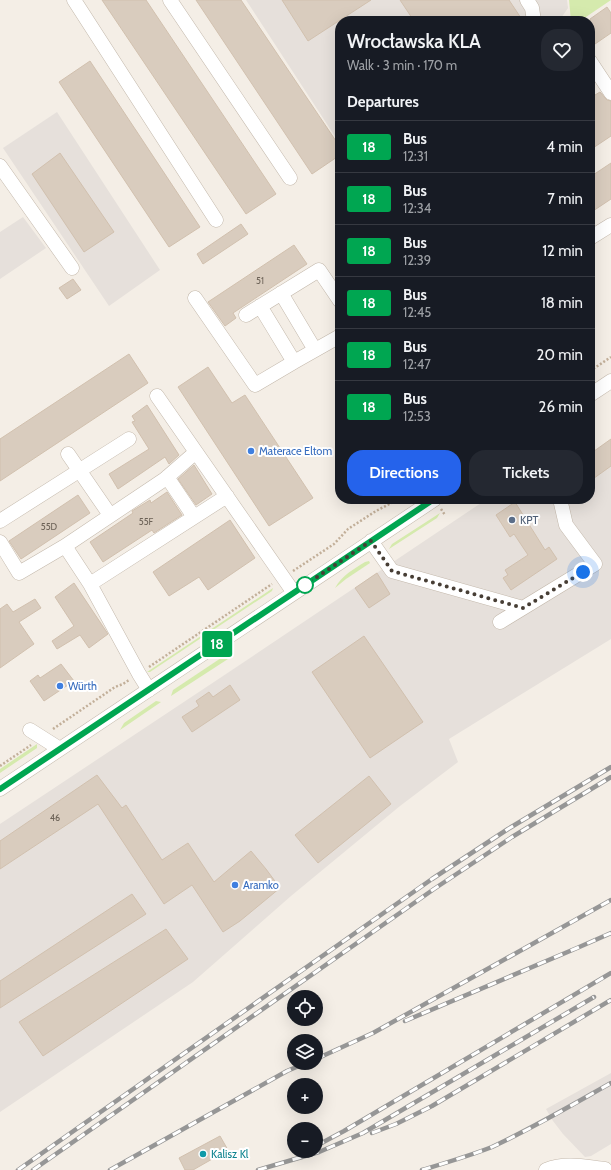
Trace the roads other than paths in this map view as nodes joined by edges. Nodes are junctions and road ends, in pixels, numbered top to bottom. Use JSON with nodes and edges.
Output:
{"nodes":[{"id":1,"x":74,"y":0,"type":"edge"},
{"id":2,"x":170,"y":0,"type":"edge"},
{"id":3,"x":527,"y":0,"type":"edge"},
{"id":4,"x":533,"y":16,"type":"edge"},
{"id":5,"x":595,"y":68,"type":"edge"},
{"id":6,"x":611,"y":92,"type":"edge"},
{"id":7,"x":0,"y":166,"type":"edge"},
{"id":8,"x":290,"y":178,"type":"dead end"},
{"id":9,"x":216,"y":220,"type":"dead end"},
{"id":10,"x":611,"y":225,"type":"edge"},
{"id":11,"x":595,"y":235,"type":"edge"},
{"id":12,"x":72,"y":268,"type":"dead end"},
{"id":13,"x":281,"y":293,"type":"junction"},
{"id":14,"x":335,"y":294,"type":"edge"},
{"id":15,"x":195,"y":298,"type":"dead end"},
{"id":16,"x":260,"y":306,"type":"junction"},
{"id":17,"x":246,"y":315,"type":"dead end"},
{"id":18,"x":335,"y":339,"type":"edge"},
{"id":19,"x":315,"y":350,"type":"junction"},
{"id":20,"x":294,"y":362,"type":"junction"},
{"id":21,"x":611,"y":381,"type":"edge"},
{"id":22,"x":595,"y":392,"type":"edge"},
{"id":23,"x":157,"y":396,"type":"dead end"},
{"id":24,"x":129,"y":439,"type":"dead end"},
{"id":25,"x":196,"y":452,"type":"junction"},
{"id":26,"x":68,"y":454,"type":"dead end"},
{"id":27,"x":80,"y":470,"type":"junction"},
{"id":28,"x":167,"y":477,"type":"junction"},
{"id":29,"x":227,"y":496,"type":"junction"},
{"id":30,"x":427,"y":504,"type":"edge"},
{"id":31,"x":561,"y":504,"type":"edge"},
{"id":32,"x":110,"y":515,"type":"junction"},
{"id":33,"x":194,"y":517,"type":"junction"},
{"id":34,"x":0,"y":521,"type":"edge"},
{"id":35,"x":371,"y":541,"type":"junction"},
{"id":36,"x":0,"y":542,"type":"edge"},
{"id":37,"x":65,"y":546,"type":"junction"},
{"id":38,"x":90,"y":584,"type":"junction"},
{"id":39,"x":294,"y":593,"type":"junction"},
{"id":40,"x":523,"y":608,"type":"junction"},
{"id":41,"x":500,"y":622,"type":"dead end"},
{"id":42,"x":149,"y":690,"type":"junction"},
{"id":43,"x":30,"y":730,"type":"dead end"},
{"id":44,"x":60,"y":749,"type":"junction"},
{"id":45,"x":0,"y":789,"type":"edge"},
{"id":46,"x":607,"y":1169,"type":"edge"},
{"id":47,"x":546,"y":1170,"type":"edge"}],
"edges":[{"from":1,"to":9,"type":"street"},
{"from":2,"to":8,"type":"street"},
{"from":3,"to":4,"type":"street"},
{"from":5,"to":6,"type":"street"},
{"from":7,"to":12,"type":"street"},
{"from":10,"to":11,"type":"street"},
{"from":13,"to":14,"type":"street"},
{"from":13,"to":16,"type":"street"},
{"from":13,"to":19,"type":"street"},
{"from":15,"to":20,"type":"street"},
{"from":16,"to":17,"type":"street"},
{"from":16,"to":20,"type":"street"},
{"from":18,"to":19,"type":"street"},
{"from":19,"to":20,"type":"street"},
{"from":21,"to":22,"type":"street"},
{"from":23,"to":25,"type":"street"},
{"from":24,"to":27,"type":"street"},
{"from":25,"to":28,"type":"street"},
{"from":25,"to":29,"type":"street"},
{"from":26,"to":27,"type":"street"},
{"from":27,"to":32,"type":"street"},
{"from":27,"to":34,"type":"street"},
{"from":28,"to":32,"type":"street"},
{"from":28,"to":33,"type":"street"},
{"from":29,"to":33,"type":"street"},
{"from":29,"to":39,"type":"street"},
{"from":30,"to":35,"type":"street"},
{"from":31,"to":40,"type":"street"},
{"from":32,"to":37,"type":"street"},
{"from":33,"to":38,"type":"street"},
{"from":35,"to":39,"type":"street"},
{"from":35,"to":40,"type":"street"},
{"from":36,"to":37,"type":"street"},
{"from":37,"to":38,"type":"street"},
{"from":38,"to":42,"type":"street"},
{"from":39,"to":42,"type":"street"},
{"from":40,"to":41,"type":"street"},
{"from":42,"to":44,"type":"street"},
{"from":43,"to":44,"type":"street"},
{"from":44,"to":45,"type":"street"},
{"from":46,"to":47,"type":"street"}]}
